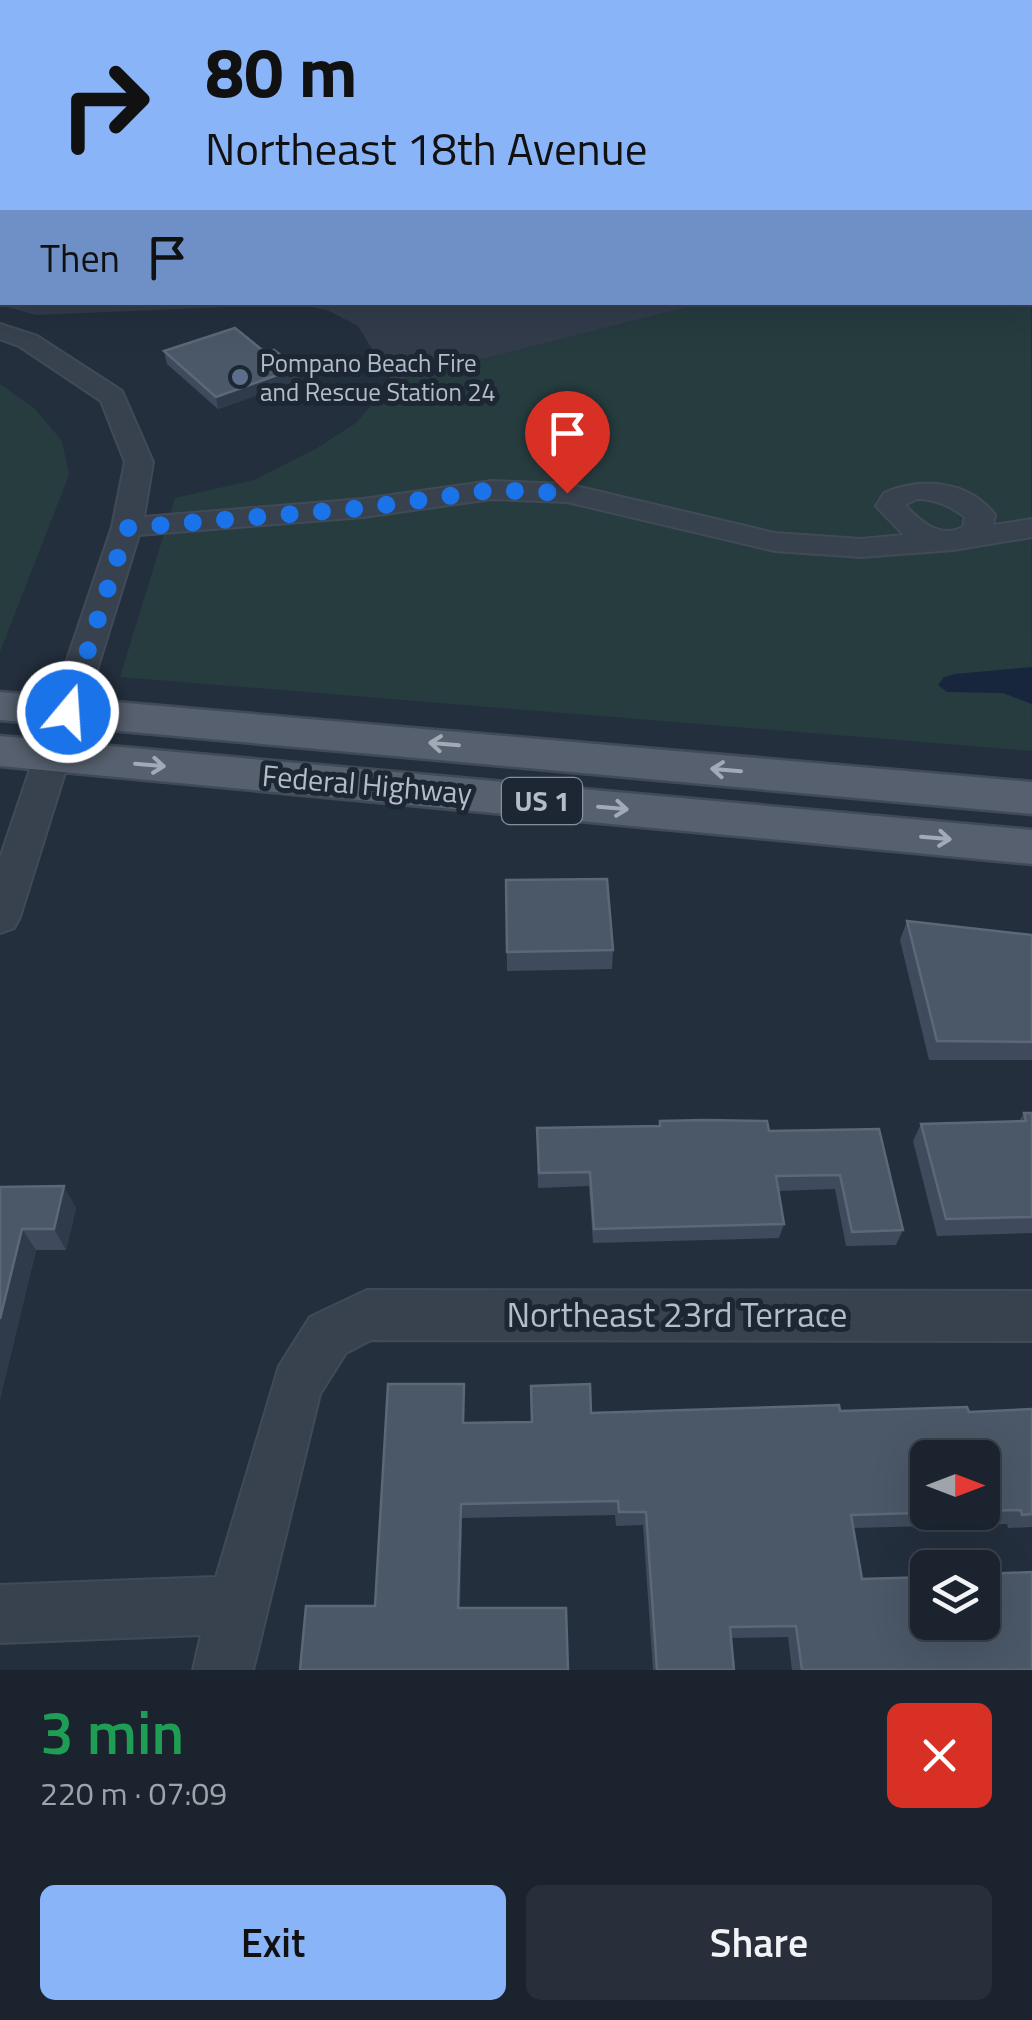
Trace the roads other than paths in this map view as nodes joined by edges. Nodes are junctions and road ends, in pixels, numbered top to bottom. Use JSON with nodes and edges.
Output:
{"nodes":[{"id":1,"x":0,"y":331,"type":"edge"},
{"id":2,"x":974,"y":526,"type":"junction"},
{"id":3,"x":1026,"y":527,"type":"edge"},
{"id":4,"x":127,"y":528,"type":"junction"},
{"id":5,"x":936,"y":541,"type":"junction"},
{"id":6,"x":0,"y":706,"type":"edge"},
{"id":7,"x":68,"y":712,"type":"junction"},
{"id":8,"x":0,"y":751,"type":"edge"},
{"id":9,"x":53,"y":756,"type":"junction"},
{"id":10,"x":852,"y":782,"type":"junction"},
{"id":11,"x":1032,"y":798,"type":"edge"},
{"id":12,"x":768,"y":822,"type":"junction"},
{"id":13,"x":1032,"y":847,"type":"edge"},
{"id":14,"x":0,"y":917,"type":"edge"},
{"id":15,"x":1032,"y":1316,"type":"edge"},
{"id":16,"x":236,"y":1605,"type":"junction"},
{"id":17,"x":0,"y":1614,"type":"edge"},
{"id":18,"x":223,"y":1670,"type":"edge"}],
"edges":[{"from":1,"to":4,"type":"street"},
{"from":2,"to":3,"type":"street"},
{"from":2,"to":5,"type":"street"},
{"from":2,"to":5,"type":"street"},
{"from":4,"to":5,"type":"street"},
{"from":4,"to":7,"type":"street"},
{"from":6,"to":7,"type":"main road","name":"Federal Highway","number":"US 1"},
{"from":7,"to":9,"type":"street"},
{"from":10,"to":7,"type":"main road","name":"Federal Highway","number":"US 1","one_way":true},
{"from":8,"to":9,"type":"main road","name":"Federal Highway","number":"US 1"},
{"from":9,"to":12,"type":"main road","name":"Federal Highway","number":"US 1","one_way":true},
{"from":9,"to":14,"type":"street"},
{"from":10,"to":11,"type":"main road","name":"Federal Highway","number":"US 1"},
{"from":10,"to":12,"type":"main road"},
{"from":12,"to":13,"type":"main road","name":"Federal Highway","number":"US 1","one_way":true},
{"from":15,"to":16,"type":"street","name":"Northeast 23rd Terrace"},
{"from":16,"to":17,"type":"street"},
{"from":16,"to":18,"type":"street"}]}
